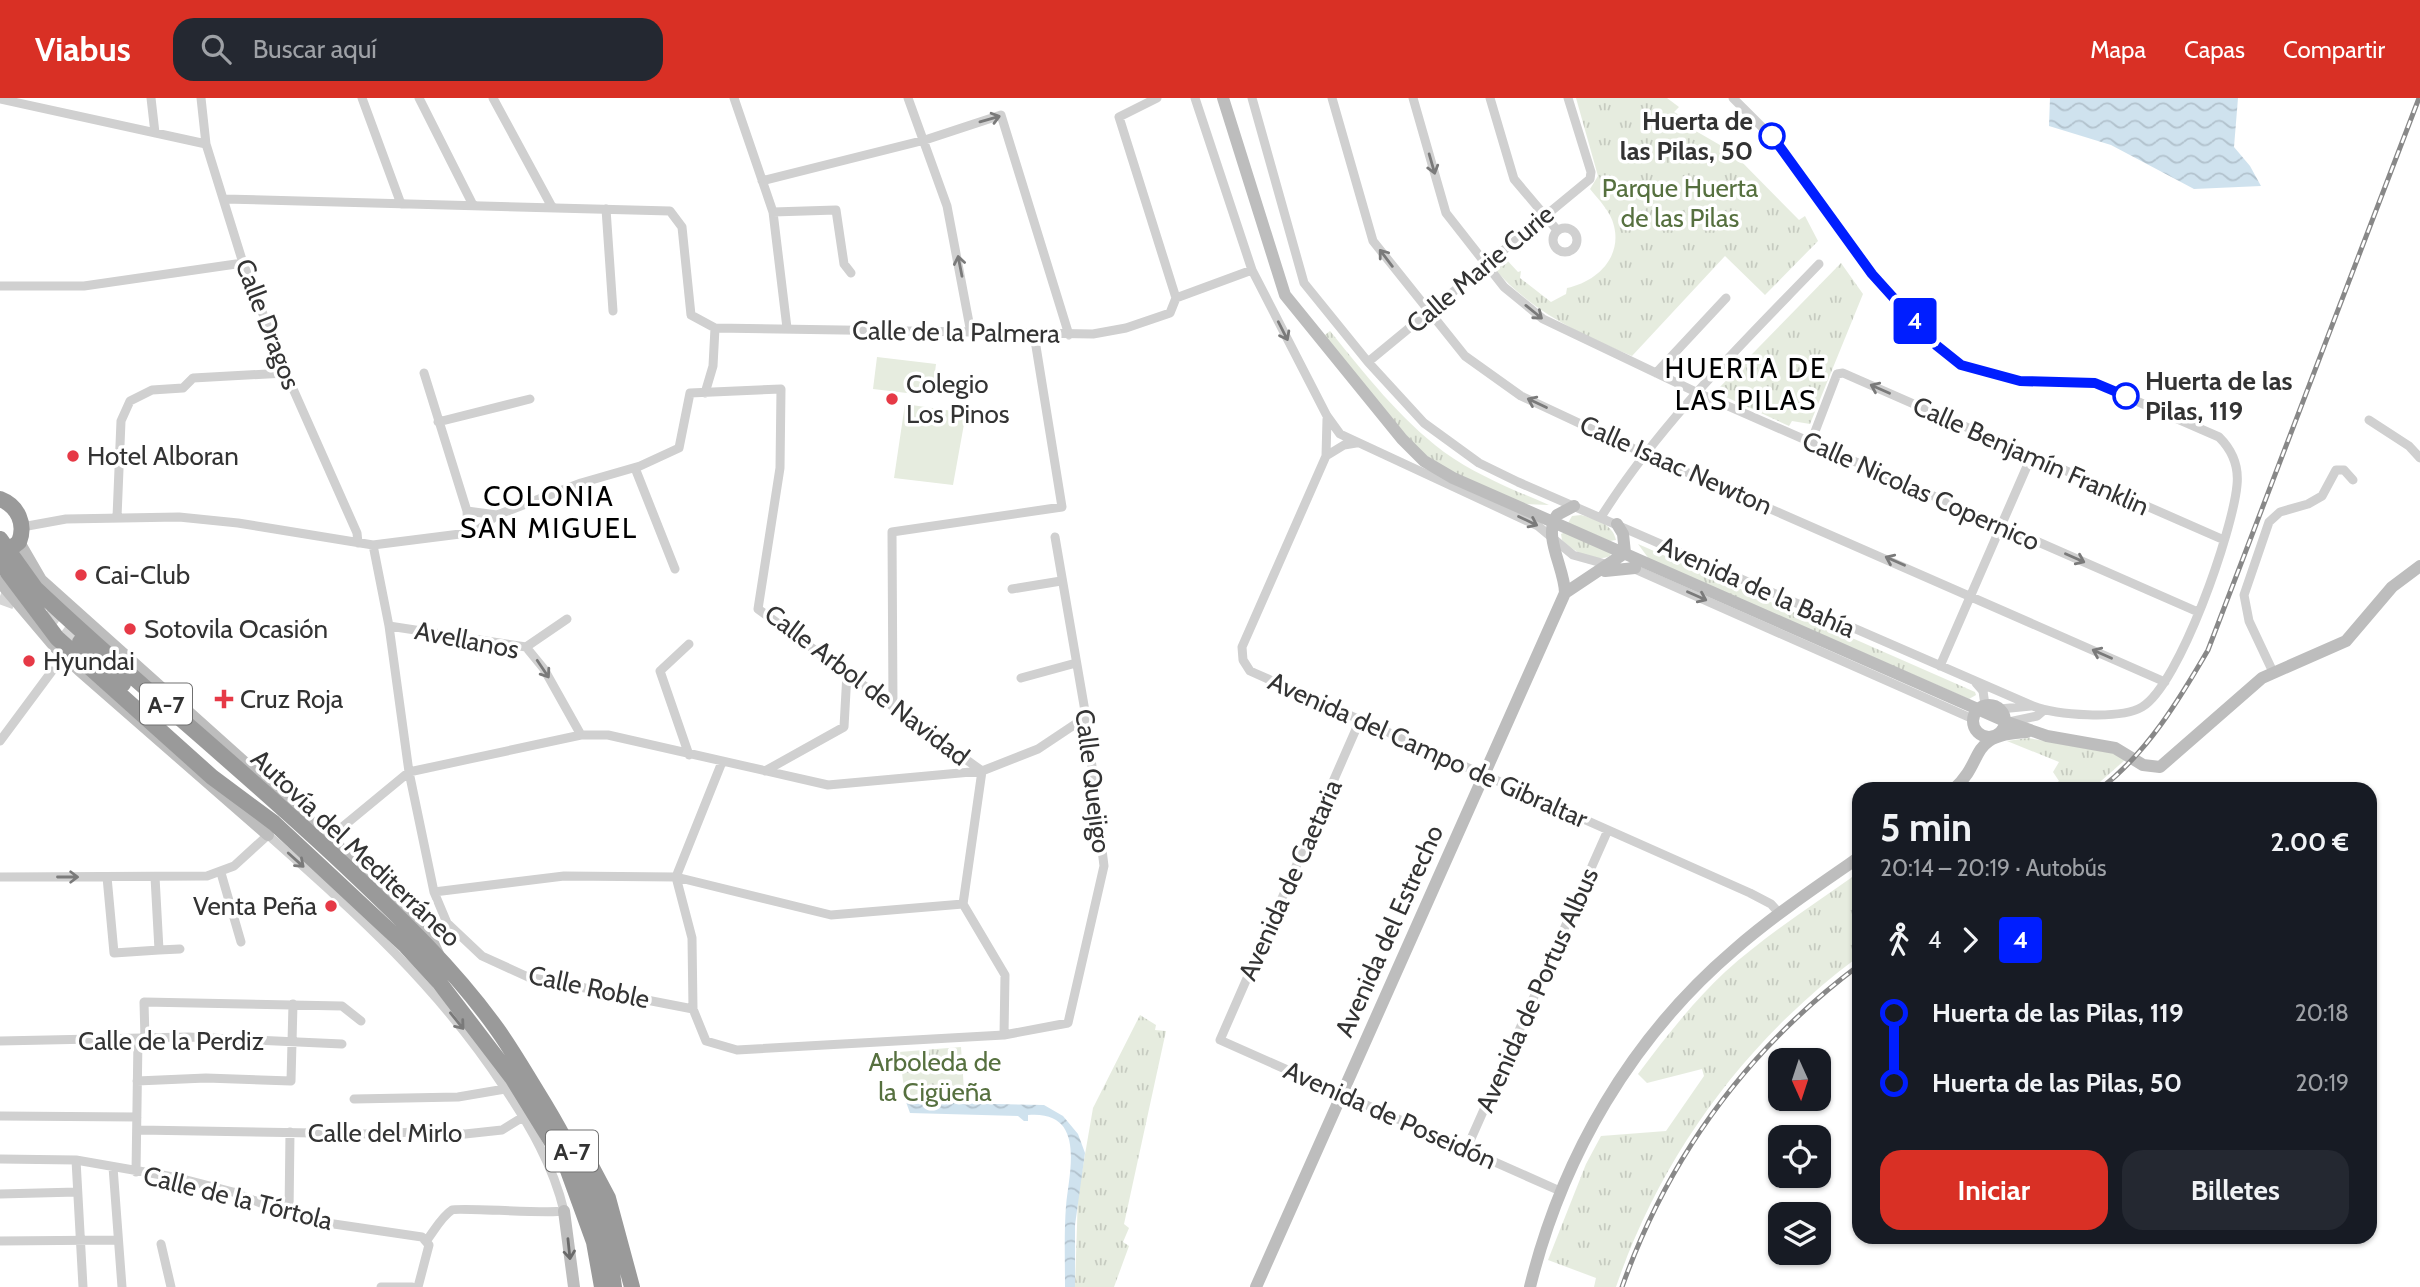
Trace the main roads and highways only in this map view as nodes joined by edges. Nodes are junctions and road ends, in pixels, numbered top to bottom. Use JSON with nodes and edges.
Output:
{"nodes":[{"id":1,"x":0,"y":499,"type":"edge"},
{"id":2,"x":8,"y":547,"type":"edge"},
{"id":3,"x":80,"y":642,"type":"tunnel mouth"},
{"id":4,"x":106,"y":665,"type":"junction"},
{"id":5,"x":271,"y":829,"type":"junction"},
{"id":6,"x":329,"y":844,"type":"junction"},
{"id":7,"x":497,"y":1030,"type":"junction"},
{"id":8,"x":594,"y":1241,"type":"junction"},
{"id":9,"x":595,"y":1287,"type":"edge"},
{"id":10,"x":602,"y":1287,"type":"edge"},
{"id":11,"x":614,"y":1287,"type":"edge"},
{"id":12,"x":632,"y":1287,"type":"edge"}],
"edges":[{"from":1,"to":2,"type":"highway"},
{"from":2,"to":5,"type":"highway","name":"Autovía del Mediterráneo","number":"A-7"},
{"from":2,"to":6,"type":"highway","name":"Autovía del Mediterráneo","number":"A-7"},
{"from":3,"to":4,"type":"highway"},
{"from":4,"to":5,"type":"highway"},
{"from":4,"to":6,"type":"highway"},
{"from":5,"to":8,"type":"highway","name":"Autovía del Mediterráneo","number":"A-7"},
{"from":6,"to":7,"type":"highway","name":"Autovía del Mediterráneo","number":"A-7"},
{"from":7,"to":11,"type":"highway","name":"Autovía del Mediterráneo","number":"A-7"},
{"from":7,"to":12,"type":"highway"},
{"from":8,"to":9,"type":"highway"},
{"from":8,"to":10,"type":"highway","name":"Autovía del Mediterráneo","number":"A-7"}]}
